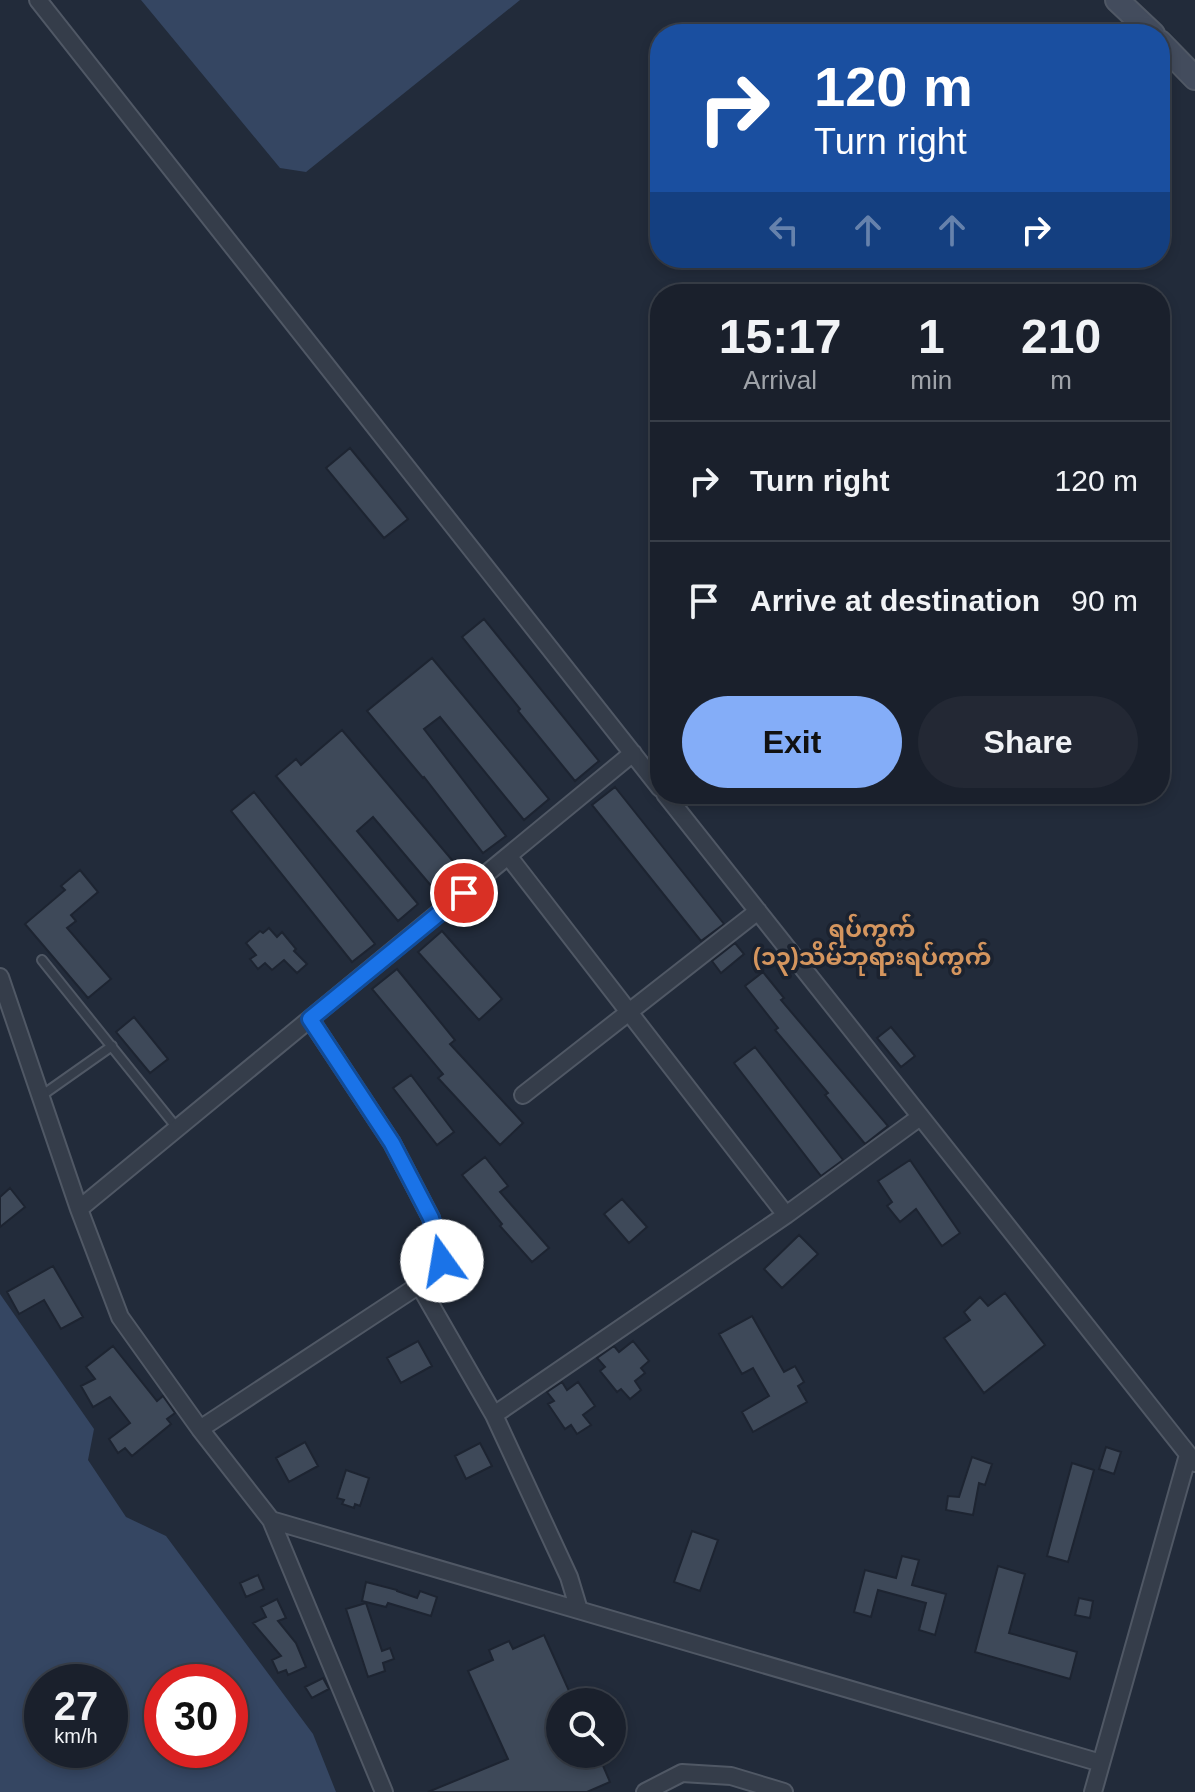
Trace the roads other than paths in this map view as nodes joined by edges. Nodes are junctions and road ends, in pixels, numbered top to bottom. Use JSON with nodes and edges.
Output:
{"nodes":[{"id":1,"x":38,"y":0,"type":"edge"},
{"id":2,"x":1117,"y":0,"type":"edge"},
{"id":3,"x":1142,"y":24,"type":"edge"},
{"id":4,"x":1170,"y":52,"type":"edge"},
{"id":5,"x":1195,"y":78,"type":"edge"},
{"id":6,"x":633,"y":753,"type":"junction"},
{"id":7,"x":650,"y":775,"type":"edge"},
{"id":8,"x":673,"y":804,"type":"edge"},
{"id":9,"x":509,"y":857,"type":"junction"},
{"id":10,"x":758,"y":911,"type":"junction"},
{"id":11,"x":42,"y":960,"type":"dead end"},
{"id":12,"x":0,"y":977,"type":"edge"},
{"id":13,"x":3,"y":997,"type":"edge"},
{"id":14,"x":629,"y":1012,"type":"junction"},
{"id":15,"x":310,"y":1019,"type":"junction"},
{"id":16,"x":112,"y":1046,"type":"junction"},
{"id":17,"x":523,"y":1095,"type":"dead end"},
{"id":18,"x":41,"y":1096,"type":"junction"},
{"id":19,"x":920,"y":1117,"type":"junction"},
{"id":20,"x":177,"y":1128,"type":"junction"},
{"id":21,"x":79,"y":1209,"type":"junction"},
{"id":22,"x":786,"y":1215,"type":"junction"},
{"id":23,"x":421,"y":1288,"type":"junction"},
{"id":24,"x":494,"y":1415,"type":"junction"},
{"id":25,"x":200,"y":1429,"type":"junction"},
{"id":26,"x":1192,"y":1459,"type":"edge"},
{"id":27,"x":271,"y":1520,"type":"junction"},
{"id":28,"x":579,"y":1610,"type":"junction"},
{"id":29,"x":1101,"y":1763,"type":"junction"},
{"id":30,"x":384,"y":1792,"type":"edge"},
{"id":31,"x":645,"y":1792,"type":"edge"},
{"id":32,"x":784,"y":1792,"type":"edge"},
{"id":33,"x":1093,"y":1792,"type":"edge"}],
"edges":[{"from":1,"to":6,"type":"street"},
{"from":2,"to":3,"type":"main road"},
{"from":4,"to":5,"type":"main road"},
{"from":6,"to":7,"type":"street"},
{"from":6,"to":9,"type":"street"},
{"from":8,"to":10,"type":"street"},
{"from":9,"to":14,"type":"street"},
{"from":9,"to":15,"type":"street"},
{"from":10,"to":14,"type":"street"},
{"from":10,"to":19,"type":"street"},
{"from":11,"to":16,"type":"lane"},
{"from":12,"to":13,"type":"street"},
{"from":13,"to":18,"type":"street"},
{"from":14,"to":17,"type":"street"},
{"from":14,"to":22,"type":"street"},
{"from":15,"to":20,"type":"street"},
{"from":15,"to":23,"type":"street"},
{"from":16,"to":18,"type":"lane"},
{"from":16,"to":20,"type":"lane"},
{"from":18,"to":21,"type":"street"},
{"from":19,"to":22,"type":"street"},
{"from":19,"to":26,"type":"street"},
{"from":20,"to":21,"type":"street"},
{"from":21,"to":25,"type":"street"},
{"from":22,"to":24,"type":"street"},
{"from":23,"to":24,"type":"street"},
{"from":23,"to":25,"type":"street"},
{"from":24,"to":28,"type":"street"},
{"from":25,"to":27,"type":"street"},
{"from":26,"to":29,"type":"street"},
{"from":27,"to":28,"type":"street"},
{"from":27,"to":30,"type":"street"},
{"from":28,"to":29,"type":"street"},
{"from":29,"to":33,"type":"street"},
{"from":31,"to":32,"type":"street"}]}
